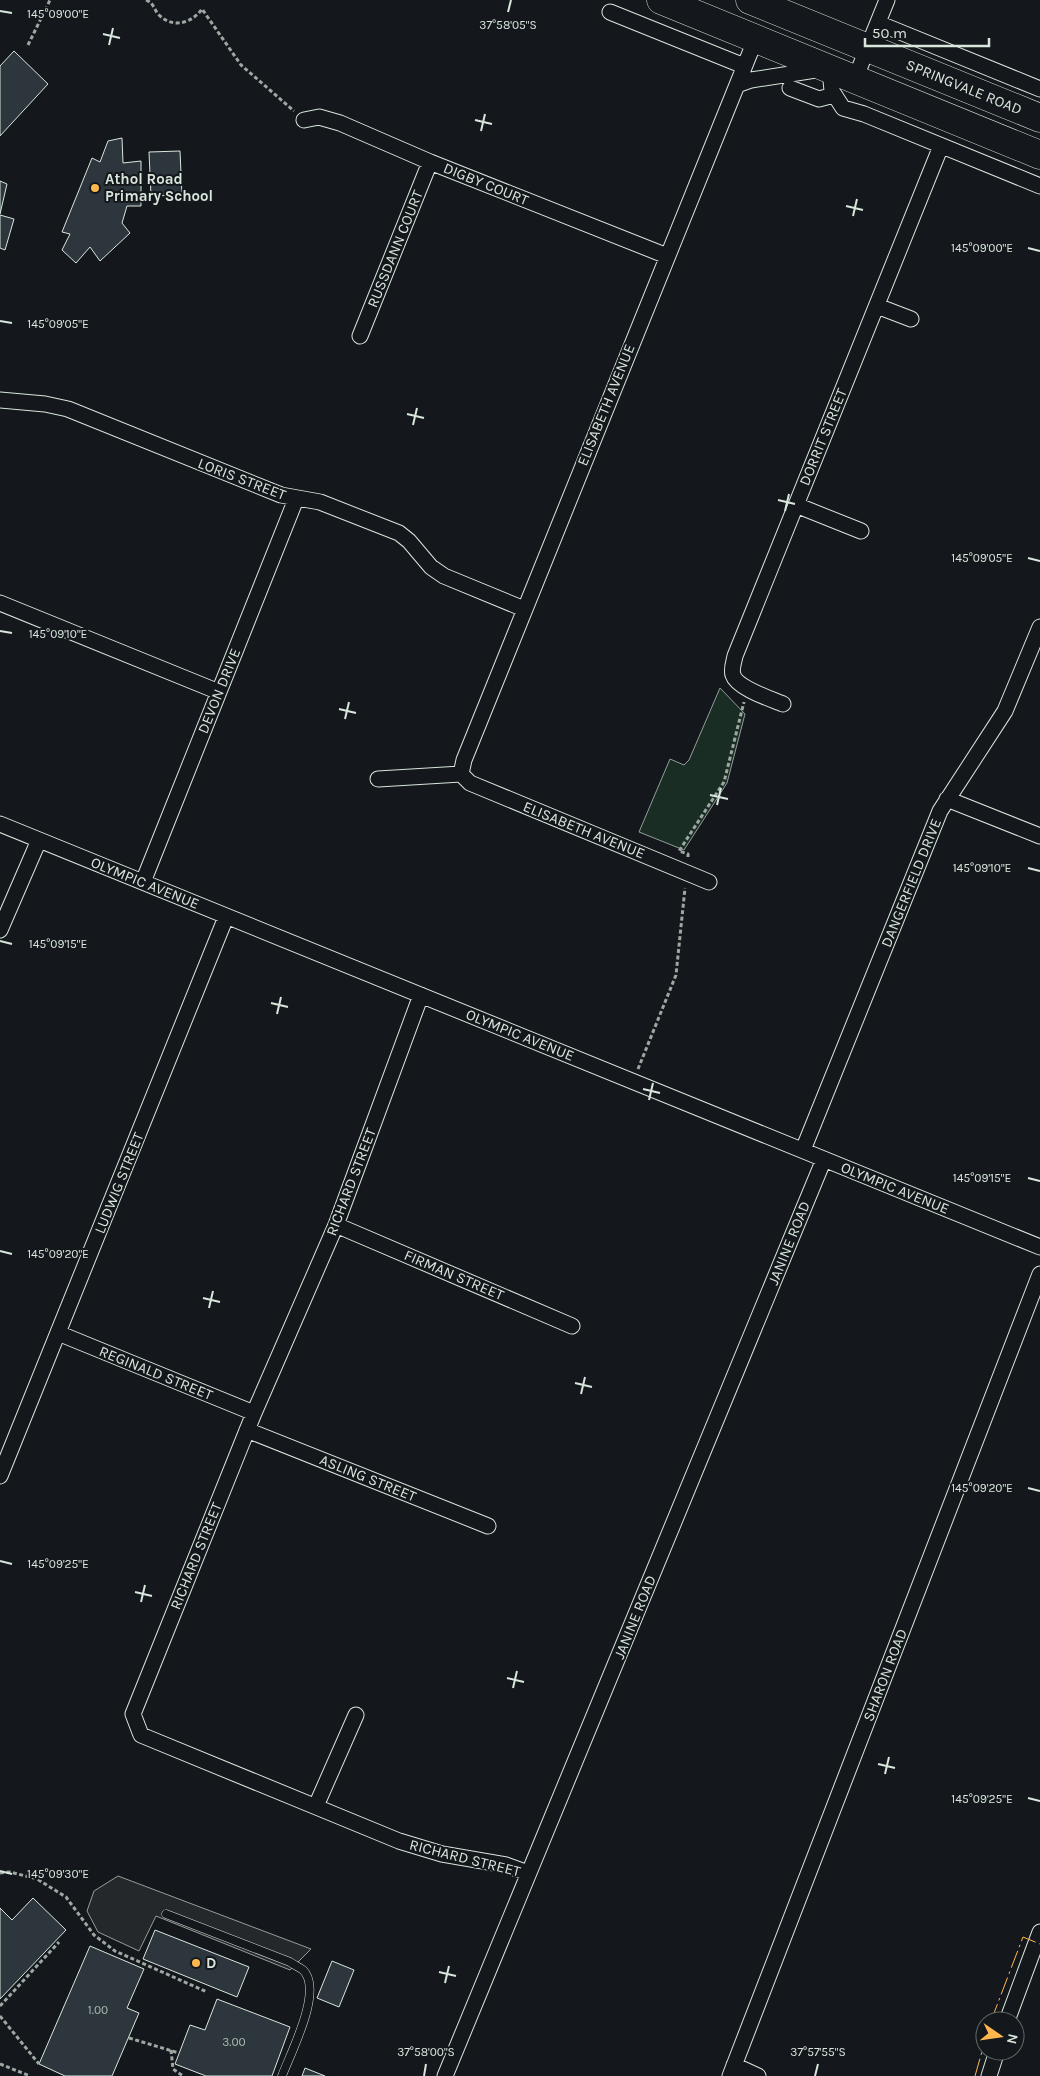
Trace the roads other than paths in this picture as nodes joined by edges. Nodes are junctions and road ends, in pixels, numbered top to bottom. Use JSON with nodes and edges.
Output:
{"nodes":[{"id":1,"x":660,"y":0,"type":"edge"},
{"id":2,"x":887,"y":0,"type":"edge"},
{"id":3,"x":759,"y":4,"type":"edge"},
{"id":4,"x":610,"y":12,"type":"dead end"},
{"id":5,"x":878,"y":23,"type":"junction"},
{"id":6,"x":756,"y":38,"type":"junction"},
{"id":7,"x":868,"y":48,"type":"junction"},
{"id":8,"x":744,"y":66,"type":"junction"},
{"id":9,"x":829,"y":68,"type":"junction"},
{"id":10,"x":737,"y":85,"type":"junction"},
{"id":11,"x":845,"y":87,"type":"junction"},
{"id":12,"x":790,"y":88,"type":"dead end"},
{"id":13,"x":1040,"y":89,"type":"edge"},
{"id":14,"x":1040,"y":118,"type":"edge"},
{"id":15,"x":304,"y":120,"type":"road end"},
{"id":16,"x":941,"y":146,"type":"junction"},
{"id":17,"x":1040,"y":155,"type":"edge"},
{"id":18,"x":430,"y":162,"type":"junction"},
{"id":19,"x":1040,"y":186,"type":"edge"},
{"id":20,"x":667,"y":256,"type":"junction"},
{"id":21,"x":876,"y":306,"type":"junction"},
{"id":22,"x":911,"y":319,"type":"dead end"},
{"id":23,"x":360,"y":336,"type":"dead end"},
{"id":24,"x":0,"y":400,"type":"edge"},
{"id":25,"x":296,"y":499,"type":"junction"},
{"id":26,"x":796,"y":505,"type":"junction"},
{"id":27,"x":861,"y":531,"type":"dead end"},
{"id":28,"x":0,"y":603,"type":"edge"},
{"id":29,"x":524,"y":609,"type":"junction"},
{"id":30,"x":1040,"y":627,"type":"edge"},
{"id":31,"x":219,"y":692,"type":"junction"},
{"id":32,"x":783,"y":704,"type":"dead end"},
{"id":33,"x":461,"y":774,"type":"junction"},
{"id":34,"x":378,"y":779,"type":"dead end"},
{"id":35,"x":947,"y":799,"type":"junction"},
{"id":36,"x":0,"y":824,"type":"edge"},
{"id":37,"x":1040,"y":836,"type":"edge"},
{"id":38,"x":39,"y":840,"type":"junction"},
{"id":39,"x":143,"y":882,"type":"junction"},
{"id":40,"x":709,"y":882,"type":"dead end"},
{"id":41,"x":226,"y":917,"type":"junction"},
{"id":42,"x":0,"y":930,"type":"edge"},
{"id":43,"x":421,"y":995,"type":"junction"},
{"id":44,"x":803,"y":1150,"type":"junction"},
{"id":45,"x":824,"y":1159,"type":"junction"},
{"id":46,"x":336,"y":1225,"type":"junction"},
{"id":47,"x":1040,"y":1247,"type":"edge"},
{"id":48,"x":1040,"y":1274,"type":"edge"},
{"id":49,"x":572,"y":1326,"type":"dead end"},
{"id":50,"x":58,"y":1333,"type":"junction"},
{"id":51,"x":254,"y":1413,"type":"junction"},
{"id":52,"x":247,"y":1430,"type":"junction"},
{"id":53,"x":6,"y":1444,"type":"edge"},
{"id":54,"x":0,"y":1476,"type":"edge"},
{"id":55,"x":488,"y":1526,"type":"dead end"},
{"id":56,"x":356,"y":1715,"type":"dead end"},
{"id":57,"x":316,"y":1806,"type":"junction"},
{"id":58,"x":528,"y":1873,"type":"junction"},
{"id":59,"x":166,"y":1914,"type":"dead end"},
{"id":60,"x":1040,"y":1932,"type":"edge"},
{"id":61,"x":1012,"y":2011,"type":"edge"},
{"id":62,"x":994,"y":2061,"type":"edge"},
{"id":63,"x":732,"y":2071,"type":"edge"},
{"id":64,"x":282,"y":2076,"type":"edge"},
{"id":65,"x":445,"y":2076,"type":"edge"},
{"id":66,"x":758,"y":2076,"type":"edge"},
{"id":67,"x":989,"y":2076,"type":"edge"}],
"edges":[{"from":1,"to":6,"type":"highway"},
{"from":2,"to":5,"type":"street"},
{"from":3,"to":6,"type":"highway"},
{"from":3,"to":7,"type":"highway","name":"SPRINGVALE ROAD"},
{"from":4,"to":8,"type":"street"},
{"from":5,"to":7,"type":"street"},
{"from":5,"to":13,"type":"street","name":"SPRINGVALE ROAD"},
{"from":6,"to":8,"type":"street","name":"ELISABETH AVENUE"},
{"from":6,"to":9,"type":"highway"},
{"from":7,"to":11,"type":"street"},
{"from":7,"to":14,"type":"highway","name":"SPRINGVALE ROAD"},
{"from":8,"to":10,"type":"street","name":"ELISABETH AVENUE"},
{"from":9,"to":10,"type":"street"},
{"from":9,"to":11,"type":"highway"},
{"from":10,"to":20,"type":"street","name":"ELISABETH AVENUE"},
{"from":11,"to":12,"type":"street"},
{"from":11,"to":16,"type":"street"},
{"from":11,"to":17,"type":"highway"},
{"from":15,"to":18,"type":"street","name":"DIGBY COURT"},
{"from":16,"to":19,"type":"street"},
{"from":16,"to":21,"type":"street","name":"DORRIT STREET"},
{"from":18,"to":20,"type":"street","name":"DIGBY COURT"},
{"from":18,"to":23,"type":"street","name":"RUSSDANN COURT"},
{"from":20,"to":29,"type":"street","name":"ELISABETH AVENUE"},
{"from":21,"to":22,"type":"street"},
{"from":21,"to":26,"type":"street","name":"DORRIT STREET"},
{"from":24,"to":25,"type":"street","name":"LORIS STREET"},
{"from":25,"to":29,"type":"street","name":"LORIS STREET"},
{"from":25,"to":31,"type":"street","name":"DEVON DRIVE"},
{"from":26,"to":27,"type":"street"},
{"from":26,"to":32,"type":"street","name":"DORRIT STREET"},
{"from":28,"to":31,"type":"street"},
{"from":29,"to":33,"type":"street","name":"ELISABETH AVENUE"},
{"from":30,"to":35,"type":"street","name":"DANGERFIELD DRIVE"},
{"from":31,"to":39,"type":"street","name":"DEVON DRIVE"},
{"from":33,"to":34,"type":"street"},
{"from":33,"to":40,"type":"street","name":"ELISABETH AVENUE"},
{"from":35,"to":37,"type":"street"},
{"from":35,"to":44,"type":"street","name":"DANGERFIELD DRIVE"},
{"from":36,"to":38,"type":"street","name":"OLYMPIC AVENUE"},
{"from":38,"to":39,"type":"street","name":"OLYMPIC AVENUE"},
{"from":38,"to":42,"type":"street"},
{"from":39,"to":41,"type":"street","name":"OLYMPIC AVENUE"},
{"from":41,"to":43,"type":"street","name":"OLYMPIC AVENUE"},
{"from":41,"to":50,"type":"street","name":"LUDWIG STREET"},
{"from":43,"to":44,"type":"street","name":"OLYMPIC AVENUE"},
{"from":43,"to":46,"type":"street","name":"RICHARD STREET"},
{"from":44,"to":45,"type":"street","name":"OLYMPIC AVENUE"},
{"from":45,"to":47,"type":"street","name":"OLYMPIC AVENUE"},
{"from":45,"to":58,"type":"street","name":"JANINE ROAD"},
{"from":46,"to":49,"type":"street","name":"FIRMAN STREET"},
{"from":46,"to":51,"type":"street","name":"RICHARD STREET"},
{"from":48,"to":63,"type":"street","name":"SHARON ROAD"},
{"from":50,"to":51,"type":"street","name":"REGINALD STREET"},
{"from":50,"to":53,"type":"street","name":"LUDWIG STREET"},
{"from":51,"to":52,"type":"street","name":"RICHARD STREET"},
{"from":52,"to":55,"type":"street","name":"ASLING STREET"},
{"from":52,"to":57,"type":"street","name":"RICHARD STREET"},
{"from":53,"to":54,"type":"street","name":"LUDWIG STREET"},
{"from":56,"to":57,"type":"street"},
{"from":57,"to":58,"type":"street","name":"RICHARD STREET"},
{"from":58,"to":65,"type":"street","name":"JANINE ROAD"},
{"from":59,"to":64,"type":"lane"},
{"from":60,"to":61,"type":"street"},
{"from":62,"to":67,"type":"street"},
{"from":63,"to":66,"type":"street"}]}
